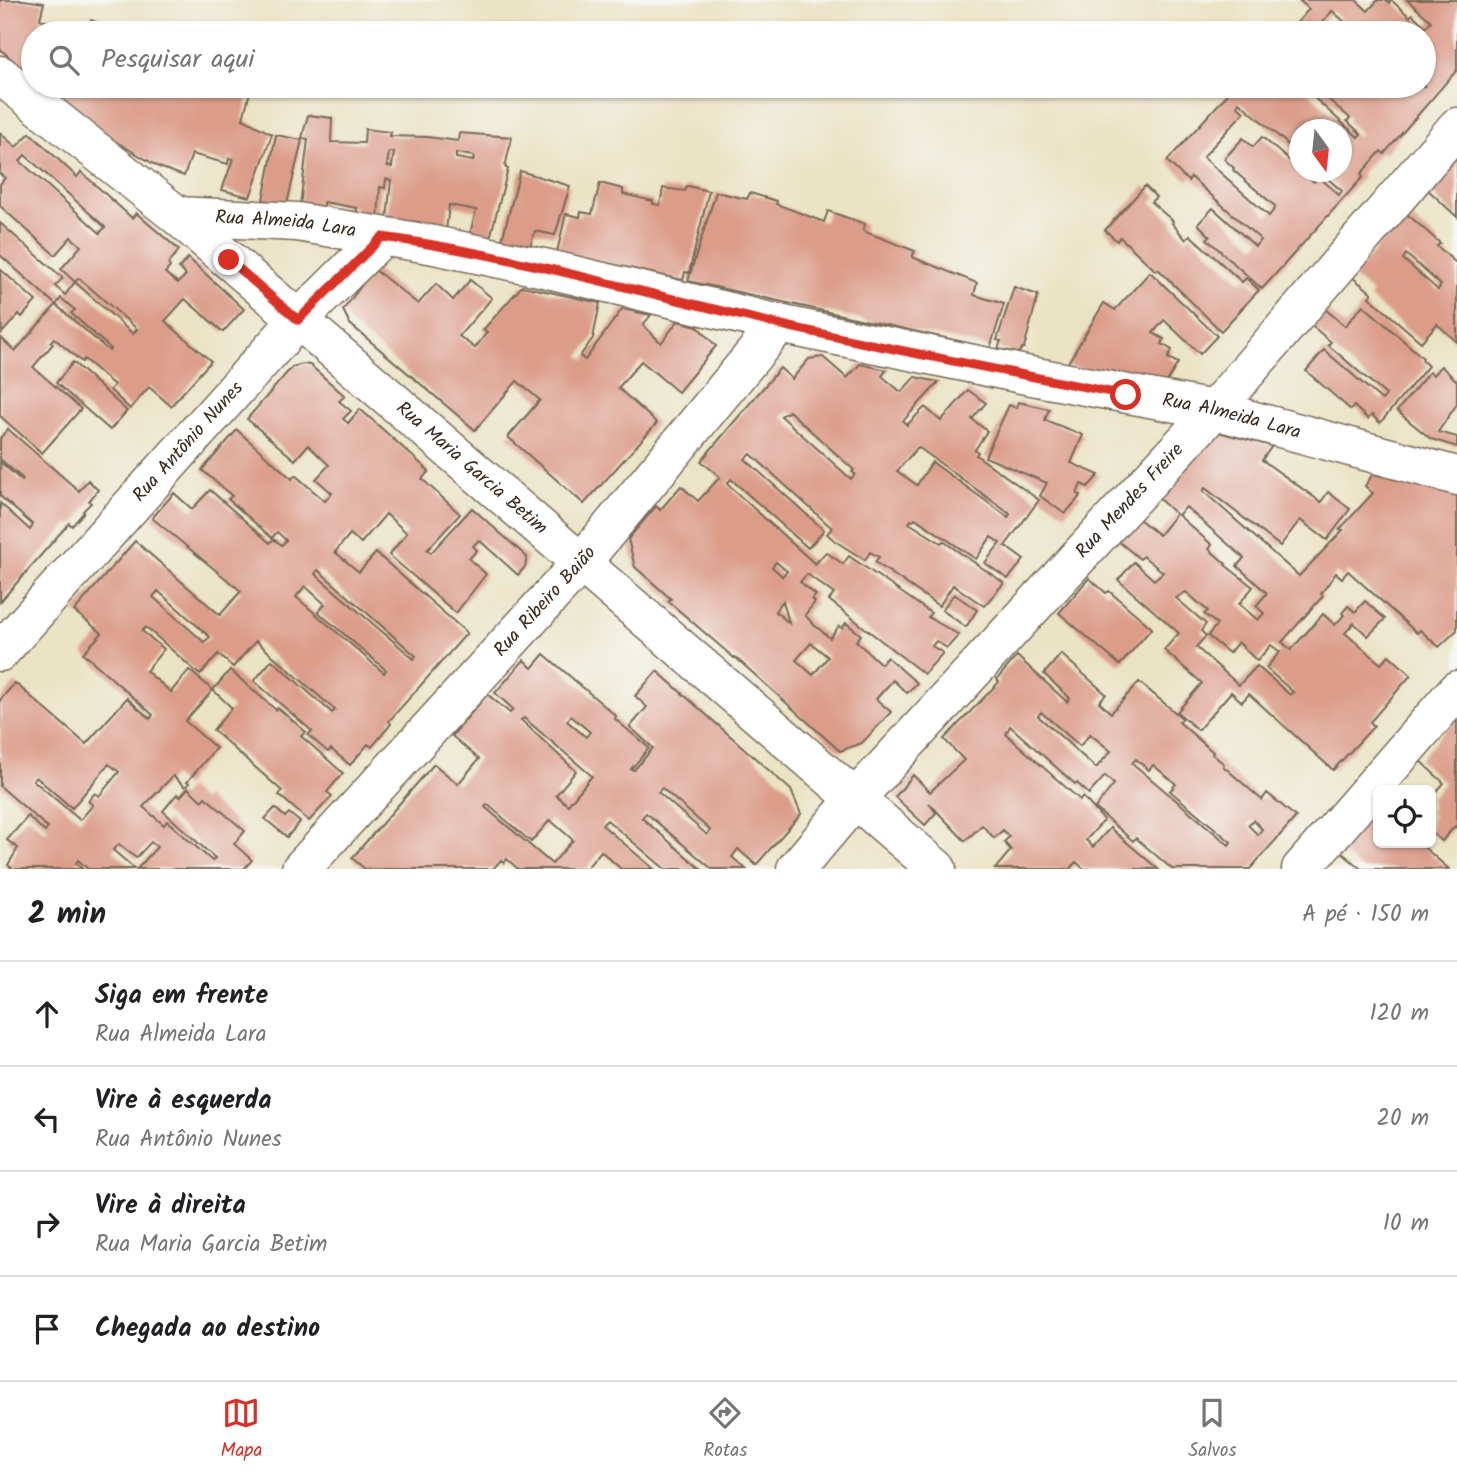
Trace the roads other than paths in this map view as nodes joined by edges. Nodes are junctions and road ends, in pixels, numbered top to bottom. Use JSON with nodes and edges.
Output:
{"nodes":[{"id":1,"x":4,"y":87,"type":"edge"},
{"id":2,"x":1457,"y":127,"type":"edge"},
{"id":3,"x":178,"y":216,"type":"junction"},
{"id":4,"x":382,"y":237,"type":"junction"},
{"id":5,"x":298,"y":320,"type":"junction"},
{"id":6,"x":779,"y":324,"type":"junction"},
{"id":7,"x":1214,"y":410,"type":"junction"},
{"id":8,"x":1457,"y":476,"type":"edge"},
{"id":9,"x":581,"y":563,"type":"junction"},
{"id":10,"x":0,"y":653,"type":"edge"},
{"id":11,"x":1457,"y":690,"type":"edge"},
{"id":12,"x":856,"y":798,"type":"junction"},
{"id":13,"x":301,"y":869,"type":"edge"},
{"id":14,"x":796,"y":869,"type":"edge"},
{"id":15,"x":937,"y":869,"type":"edge"},
{"id":16,"x":1301,"y":869,"type":"edge"}],
"edges":[{"from":1,"to":3,"type":"street","name":"Rua Maria Garcia Betim"},
{"from":2,"to":7,"type":"street","name":"Rua Mendes Freire"},
{"from":3,"to":4,"type":"street","name":"Rua Almeida Lara"},
{"from":3,"to":5,"type":"street","name":"Rua Maria Garcia Betim"},
{"from":4,"to":5,"type":"street","name":"Rua Antônio Nunes"},
{"from":4,"to":6,"type":"street","name":"Rua Almeida Lara"},
{"from":5,"to":9,"type":"street","name":"Rua Maria Garcia Betim"},
{"from":5,"to":10,"type":"street","name":"Rua Antônio Nunes"},
{"from":6,"to":7,"type":"street","name":"Rua Almeida Lara"},
{"from":6,"to":9,"type":"street","name":"Rua Ribeiro Baião"},
{"from":7,"to":8,"type":"street","name":"Rua Almeida Lara"},
{"from":7,"to":12,"type":"street","name":"Rua Mendes Freire"},
{"from":9,"to":12,"type":"street","name":"Rua Maria Garcia Betim"},
{"from":9,"to":13,"type":"street","name":"Rua Ribeiro Baião"},
{"from":11,"to":16,"type":"street"},
{"from":12,"to":14,"type":"street","name":"Rua Mendes Freire"},
{"from":12,"to":15,"type":"street","name":"Rua Maria Garcia Betim"}]}
